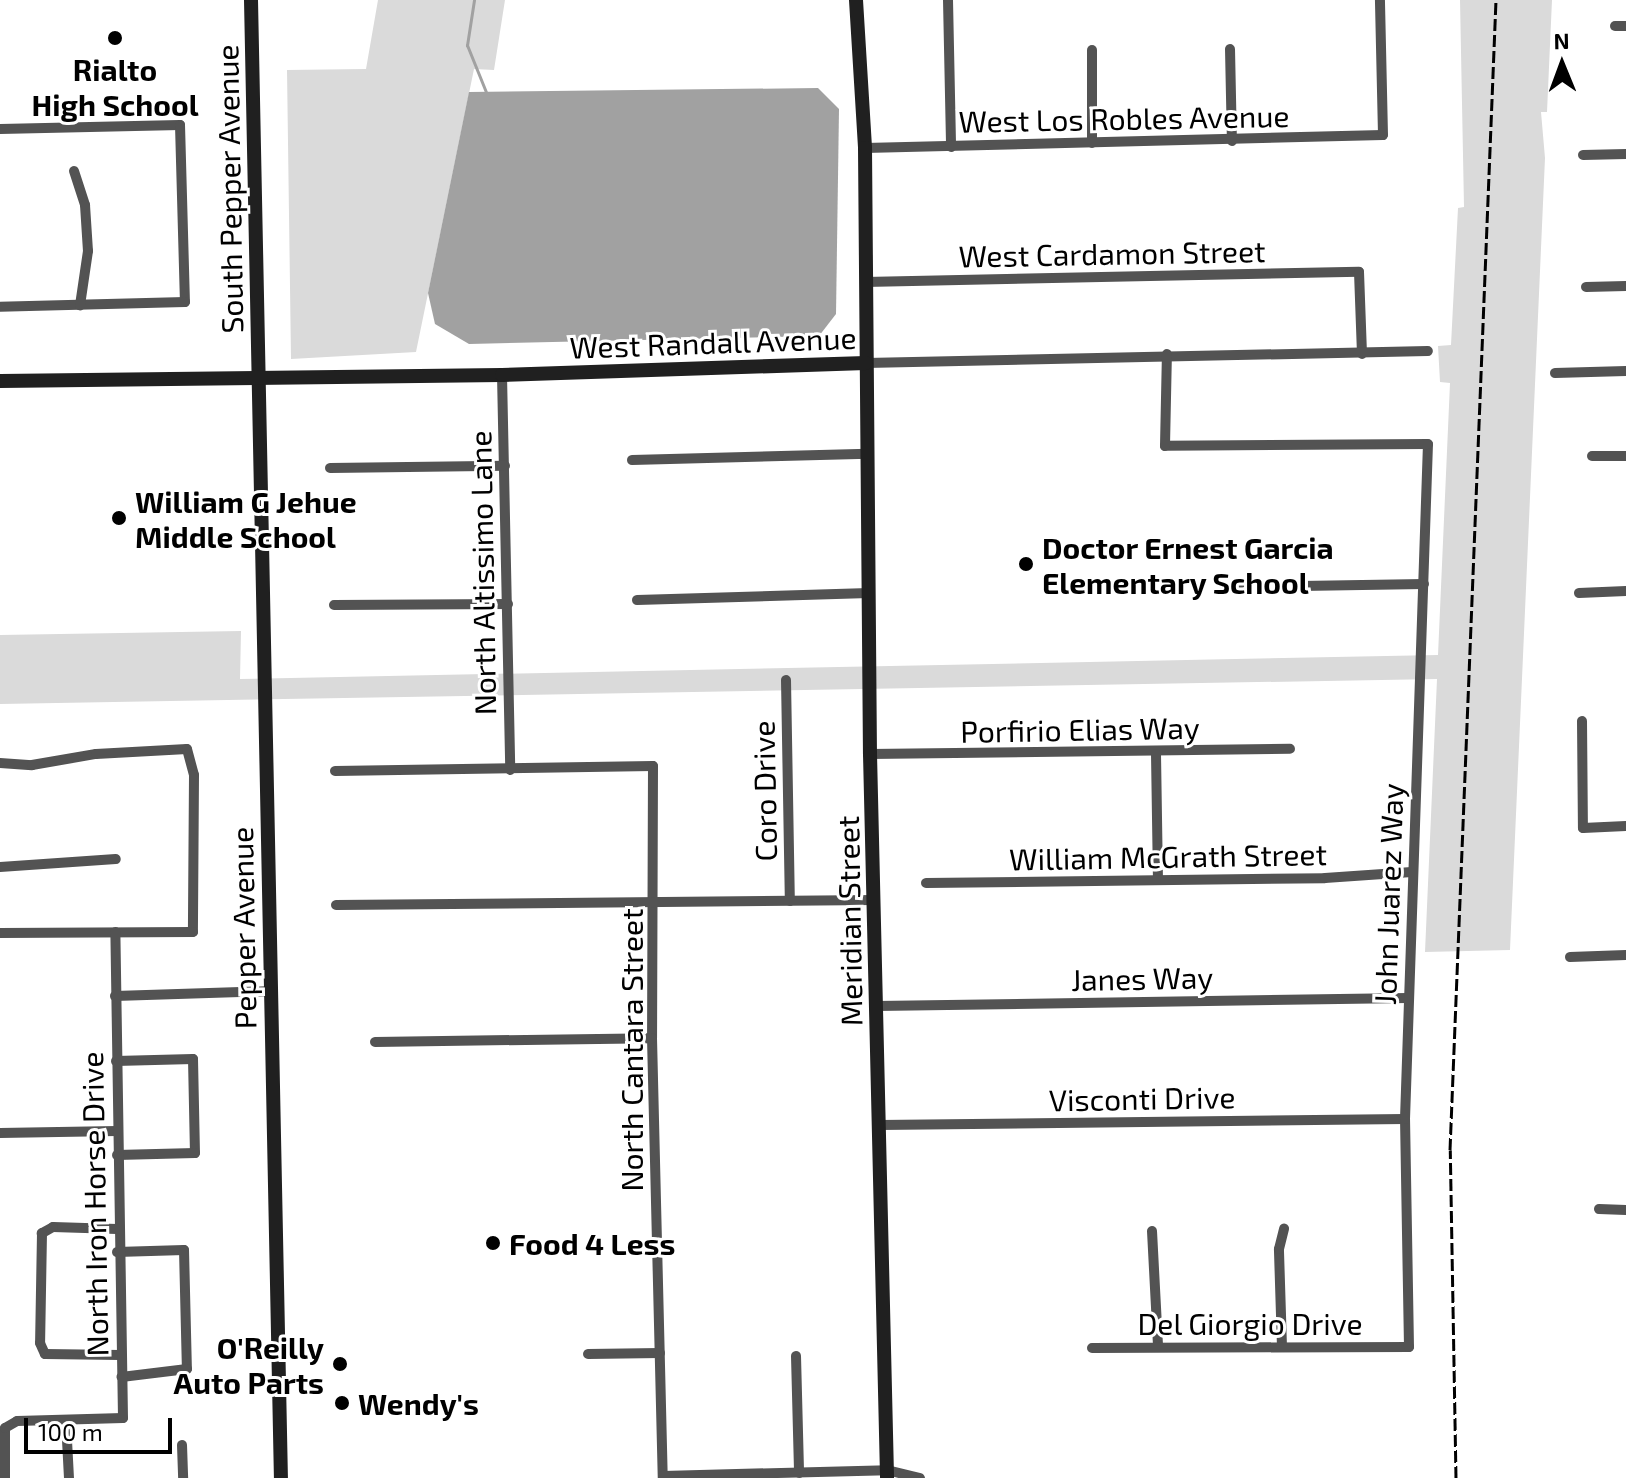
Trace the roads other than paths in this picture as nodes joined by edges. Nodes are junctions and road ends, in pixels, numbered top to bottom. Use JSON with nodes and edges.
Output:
{"nodes":[{"id":1,"x":251,"y":0,"type":"edge"},
{"id":2,"x":856,"y":0,"type":"edge"},
{"id":3,"x":948,"y":0,"type":"edge"},
{"id":4,"x":1380,"y":0,"type":"edge"},
{"id":5,"x":1230,"y":49,"type":"dead end"},
{"id":6,"x":1092,"y":50,"type":"dead end"},
{"id":7,"x":0,"y":129,"type":"edge"},
{"id":8,"x":1232,"y":141,"type":"junction"},
{"id":9,"x":1092,"y":143,"type":"junction"},
{"id":10,"x":951,"y":147,"type":"junction"},
{"id":11,"x":865,"y":148,"type":"junction"},
{"id":12,"x":1626,"y":154,"type":"edge"},
{"id":13,"x":1583,"y":155,"type":"dead end"},
{"id":14,"x":74,"y":171,"type":"dead end"},
{"id":15,"x":865,"y":282,"type":"junction"},
{"id":16,"x":1626,"y":286,"type":"edge"},
{"id":17,"x":1586,"y":287,"type":"dead end"},
{"id":18,"x":80,"y":305,"type":"junction"},
{"id":19,"x":0,"y":307,"type":"edge"},
{"id":20,"x":1428,"y":351,"type":"dead end"},
{"id":21,"x":1167,"y":354,"type":"junction"},
{"id":22,"x":1362,"y":354,"type":"junction"},
{"id":23,"x":866,"y":363,"type":"junction"},
{"id":24,"x":1626,"y":371,"type":"edge"},
{"id":25,"x":1555,"y":373,"type":"dead end"},
{"id":26,"x":502,"y":375,"type":"junction"},
{"id":27,"x":259,"y":377,"type":"junction"},
{"id":28,"x":0,"y":381,"type":"edge"},
{"id":29,"x":868,"y":454,"type":"junction"},
{"id":30,"x":1592,"y":456,"type":"dead end"},
{"id":31,"x":1626,"y":456,"type":"edge"},
{"id":32,"x":632,"y":460,"type":"dead end"},
{"id":33,"x":505,"y":466,"type":"junction"},
{"id":34,"x":330,"y":468,"type":"dead end"},
{"id":35,"x":1424,"y":584,"type":"junction"},
{"id":36,"x":1237,"y":587,"type":"dead end"},
{"id":37,"x":1626,"y":591,"type":"edge"},
{"id":38,"x":869,"y":593,"type":"junction"},
{"id":39,"x":1579,"y":593,"type":"dead end"},
{"id":40,"x":637,"y":600,"type":"dead end"},
{"id":41,"x":508,"y":604,"type":"junction"},
{"id":42,"x":334,"y":605,"type":"dead end"},
{"id":43,"x":786,"y":680,"type":"dead end"},
{"id":44,"x":1582,"y":721,"type":"dead end"},
{"id":45,"x":1290,"y":749,"type":"dead end"},
{"id":46,"x":870,"y":754,"type":"junction"},
{"id":47,"x":1156,"y":754,"type":"junction"},
{"id":48,"x":0,"y":763,"type":"edge"},
{"id":49,"x":510,"y":770,"type":"junction"},
{"id":50,"x":335,"y":771,"type":"dead end"},
{"id":51,"x":1626,"y":826,"type":"edge"},
{"id":52,"x":116,"y":859,"type":"dead end"},
{"id":53,"x":0,"y":867,"type":"edge"},
{"id":54,"x":1412,"y":872,"type":"junction"},
{"id":55,"x":1158,"y":880,"type":"junction"},
{"id":56,"x":926,"y":883,"type":"dead end"},
{"id":57,"x":875,"y":900,"type":"junction"},
{"id":58,"x":790,"y":901,"type":"junction"},
{"id":59,"x":655,"y":904,"type":"junction"},
{"id":60,"x":336,"y":905,"type":"dead end"},
{"id":61,"x":115,"y":932,"type":"junction"},
{"id":62,"x":0,"y":933,"type":"edge"},
{"id":63,"x":1626,"y":955,"type":"edge"},
{"id":64,"x":1570,"y":957,"type":"dead end"},
{"id":65,"x":271,"y":991,"type":"junction"},
{"id":66,"x":115,"y":996,"type":"junction"},
{"id":67,"x":1408,"y":998,"type":"junction"},
{"id":68,"x":877,"y":1006,"type":"junction"},
{"id":69,"x":652,"y":1038,"type":"junction"},
{"id":70,"x":375,"y":1042,"type":"dead end"},
{"id":71,"x":116,"y":1061,"type":"junction"},
{"id":72,"x":1405,"y":1119,"type":"junction"},
{"id":73,"x":880,"y":1125,"type":"junction"},
{"id":74,"x":117,"y":1131,"type":"junction"},
{"id":75,"x":0,"y":1133,"type":"edge"},
{"id":76,"x":117,"y":1155,"type":"junction"},
{"id":77,"x":1599,"y":1209,"type":"dead end"},
{"id":78,"x":1626,"y":1210,"type":"edge"},
{"id":79,"x":117,"y":1229,"type":"junction"},
{"id":80,"x":1284,"y":1229,"type":"dead end"},
{"id":81,"x":1152,"y":1231,"type":"dead end"},
{"id":82,"x":117,"y":1252,"type":"junction"},
{"id":83,"x":1158,"y":1347,"type":"junction"},
{"id":84,"x":1282,"y":1347,"type":"junction"},
{"id":85,"x":1409,"y":1347,"type":"joint"},
{"id":86,"x":1092,"y":1348,"type":"dead end"},
{"id":87,"x":660,"y":1353,"type":"junction"},
{"id":88,"x":588,"y":1354,"type":"dead end"},
{"id":89,"x":120,"y":1355,"type":"junction"},
{"id":90,"x":796,"y":1356,"type":"dead end"},
{"id":91,"x":121,"y":1377,"type":"junction"},
{"id":92,"x":66,"y":1421,"type":"junction"},
{"id":93,"x":182,"y":1445,"type":"dead end"},
{"id":94,"x":799,"y":1473,"type":"junction"},
{"id":95,"x":887,"y":1474,"type":"edge"},
{"id":96,"x":663,"y":1477,"type":"edge"},
{"id":97,"x":5,"y":1478,"type":"edge"},
{"id":98,"x":69,"y":1478,"type":"edge"},
{"id":99,"x":183,"y":1478,"type":"edge"},
{"id":100,"x":281,"y":1478,"type":"edge"},
{"id":101,"x":920,"y":1478,"type":"edge"}],
"edges":[{"from":1,"to":27,"type":"street","name":"South Pepper Avenue"},
{"from":2,"to":11,"type":"street","name":"Meridian Street"},
{"from":3,"to":10,"type":"street"},
{"from":4,"to":8,"type":"street","name":"West Los Robles Avenue"},
{"from":5,"to":8,"type":"street"},
{"from":6,"to":9,"type":"street"},
{"from":7,"to":18,"type":"street"},
{"from":8,"to":9,"type":"street","name":"West Los Robles Avenue"},
{"from":9,"to":10,"type":"street","name":"West Los Robles Avenue"},
{"from":10,"to":11,"type":"street","name":"West Los Robles Avenue"},
{"from":11,"to":15,"type":"street","name":"Meridian Street"},
{"from":12,"to":13,"type":"street"},
{"from":14,"to":18,"type":"street"},
{"from":15,"to":22,"type":"street","name":"West Cardamon Street"},
{"from":15,"to":23,"type":"street","name":"Meridian Street"},
{"from":16,"to":17,"type":"street"},
{"from":18,"to":19,"type":"street"},
{"from":20,"to":22,"type":"street","name":"West Randall Avenue"},
{"from":21,"to":22,"type":"street","name":"West Randall Avenue"},
{"from":21,"to":23,"type":"street","name":"West Randall Avenue"},
{"from":21,"to":35,"type":"street","name":"John Juarez Way"},
{"from":23,"to":26,"type":"street","name":"West Randall Avenue"},
{"from":23,"to":29,"type":"street","name":"Meridian Street"},
{"from":24,"to":25,"type":"street"},
{"from":26,"to":27,"type":"street","name":"West Randall Avenue"},
{"from":26,"to":33,"type":"street","name":"North Altissimo Lane"},
{"from":27,"to":28,"type":"street","name":"West Randall Avenue"},
{"from":27,"to":65,"type":"street","name":"Pepper Avenue"},
{"from":29,"to":32,"type":"street"},
{"from":29,"to":38,"type":"street","name":"Meridian Street"},
{"from":30,"to":31,"type":"street"},
{"from":33,"to":34,"type":"street"},
{"from":33,"to":41,"type":"street","name":"North Altissimo Lane"},
{"from":35,"to":36,"type":"street"},
{"from":35,"to":54,"type":"street","name":"John Juarez Way"},
{"from":37,"to":39,"type":"street"},
{"from":38,"to":40,"type":"street"},
{"from":38,"to":46,"type":"street","name":"Meridian Street"},
{"from":41,"to":42,"type":"street"},
{"from":41,"to":49,"type":"street","name":"North Altissimo Lane"},
{"from":43,"to":58,"type":"street","name":"Coro Drive"},
{"from":44,"to":51,"type":"street"},
{"from":45,"to":47,"type":"street","name":"Porfirio Elias Way"},
{"from":46,"to":47,"type":"street","name":"Porfirio Elias Way"},
{"from":46,"to":57,"type":"street","name":"Meridian Street"},
{"from":47,"to":55,"type":"street"},
{"from":48,"to":61,"type":"street"},
{"from":49,"to":50,"type":"street"},
{"from":49,"to":59,"type":"street","name":"North Cantara Street"},
{"from":52,"to":53,"type":"street"},
{"from":54,"to":55,"type":"street","name":"William McGrath Street"},
{"from":54,"to":67,"type":"street","name":"John Juarez Way"},
{"from":55,"to":56,"type":"street","name":"William McGrath Street"},
{"from":57,"to":58,"type":"street"},
{"from":57,"to":68,"type":"street","name":"Meridian Street"},
{"from":58,"to":59,"type":"street"},
{"from":59,"to":60,"type":"street"},
{"from":59,"to":69,"type":"street","name":"North Cantara Street"},
{"from":61,"to":62,"type":"street"},
{"from":61,"to":66,"type":"street","name":"North Iron Horse Drive"},
{"from":63,"to":64,"type":"street"},
{"from":65,"to":66,"type":"street"},
{"from":65,"to":100,"type":"street","name":"Pepper Avenue"},
{"from":66,"to":71,"type":"street","name":"North Iron Horse Drive"},
{"from":67,"to":68,"type":"street","name":"Janes Way"},
{"from":67,"to":72,"type":"street","name":"John Juarez Way"},
{"from":68,"to":73,"type":"street","name":"Meridian Street"},
{"from":69,"to":70,"type":"street"},
{"from":69,"to":87,"type":"street","name":"North Cantara Street"},
{"from":71,"to":74,"type":"street","name":"North Iron Horse Drive"},
{"from":71,"to":76,"type":"street"},
{"from":72,"to":73,"type":"street","name":"Visconti Drive"},
{"from":72,"to":85,"type":"street","name":"John Juarez Way"},
{"from":73,"to":95,"type":"street","name":"Meridian Street"},
{"from":74,"to":75,"type":"street"},
{"from":74,"to":76,"type":"street","name":"North Iron Horse Drive"},
{"from":76,"to":79,"type":"street","name":"North Iron Horse Drive"},
{"from":77,"to":78,"type":"street"},
{"from":79,"to":82,"type":"street","name":"North Iron Horse Drive"},
{"from":79,"to":89,"type":"street"},
{"from":80,"to":84,"type":"street"},
{"from":81,"to":83,"type":"street"},
{"from":82,"to":89,"type":"street","name":"North Iron Horse Drive"},
{"from":82,"to":91,"type":"street"},
{"from":83,"to":84,"type":"street","name":"Del Giorgio Drive"},
{"from":83,"to":86,"type":"street","name":"Del Giorgio Drive"},
{"from":84,"to":85,"type":"street","name":"Del Giorgio Drive"},
{"from":87,"to":88,"type":"street"},
{"from":87,"to":96,"type":"street","name":"North Cantara Street"},
{"from":89,"to":91,"type":"street","name":"North Iron Horse Drive"},
{"from":90,"to":94,"type":"street"},
{"from":91,"to":92,"type":"street","name":"North Iron Horse Drive"},
{"from":92,"to":97,"type":"street"},
{"from":92,"to":98,"type":"street"},
{"from":93,"to":99,"type":"street"},
{"from":94,"to":95,"type":"street"},
{"from":94,"to":96,"type":"street"},
{"from":95,"to":101,"type":"street"}]}
